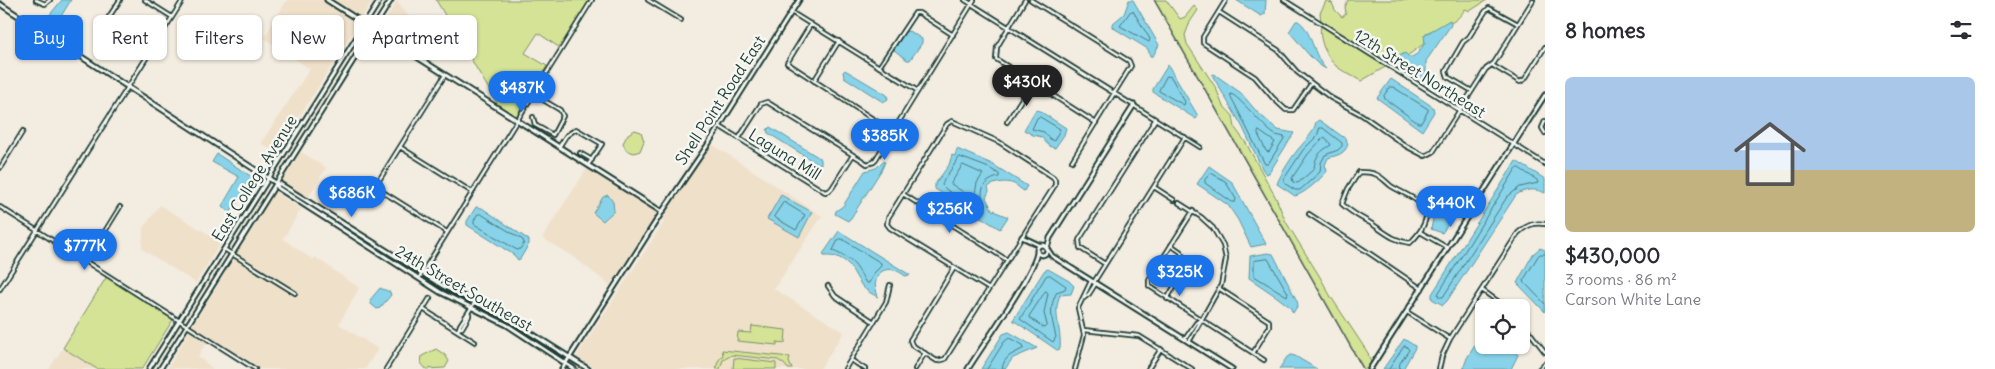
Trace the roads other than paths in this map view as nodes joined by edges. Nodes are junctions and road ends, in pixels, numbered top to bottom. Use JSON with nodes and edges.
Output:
{"nodes":[{"id":1,"x":36,"y":0,"type":"edge"},
{"id":2,"x":50,"y":0,"type":"edge"},
{"id":3,"x":120,"y":0,"type":"edge"},
{"id":4,"x":145,"y":0,"type":"edge"},
{"id":5,"x":183,"y":0,"type":"edge"},
{"id":6,"x":327,"y":0,"type":"edge"},
{"id":7,"x":380,"y":0,"type":"edge"},
{"id":8,"x":391,"y":0,"type":"edge"},
{"id":9,"x":592,"y":0,"type":"edge"},
{"id":10,"x":648,"y":0,"type":"edge"},
{"id":11,"x":799,"y":0,"type":"edge"},
{"id":12,"x":965,"y":0,"type":"edge"},
{"id":13,"x":974,"y":0,"type":"edge"},
{"id":14,"x":1025,"y":0,"type":"edge"},
{"id":15,"x":1031,"y":0,"type":"edge"},
{"id":16,"x":1226,"y":0,"type":"edge"},
{"id":17,"x":1284,"y":0,"type":"edge"},
{"id":18,"x":1533,"y":0,"type":"edge"},
{"id":19,"x":0,"y":4,"type":"edge"},
{"id":20,"x":972,"y":4,"type":"junction"},
{"id":21,"x":791,"y":12,"type":"junction"},
{"id":22,"x":1219,"y":12,"type":"junction"},
{"id":23,"x":110,"y":15,"type":"edge"},
{"id":24,"x":371,"y":15,"type":"edge"},
{"id":25,"x":382,"y":15,"type":"edge"},
{"id":26,"x":172,"y":17,"type":"junction"},
{"id":27,"x":354,"y":18,"type":"edge"},
{"id":28,"x":681,"y":20,"type":"dead end"},
{"id":29,"x":810,"y":24,"type":"junction"},
{"id":30,"x":1518,"y":24,"type":"junction"},
{"id":31,"x":1009,"y":27,"type":"junction"},
{"id":32,"x":953,"y":35,"type":"junction"},
{"id":33,"x":354,"y":42,"type":"edge"},
{"id":34,"x":839,"y":42,"type":"junction"},
{"id":35,"x":1545,"y":47,"type":"edge"},
{"id":36,"x":354,"y":59,"type":"edge"},
{"id":37,"x":420,"y":60,"type":"edge"},
{"id":38,"x":1492,"y":65,"type":"junction"},
{"id":39,"x":879,"y":67,"type":"junction"},
{"id":40,"x":445,"y":76,"type":"junction"},
{"id":41,"x":814,"y":82,"type":"junction"},
{"id":42,"x":1032,"y":83,"type":"junction"},
{"id":43,"x":1311,"y":84,"type":"junction"},
{"id":44,"x":129,"y":86,"type":"junction"},
{"id":45,"x":918,"y":91,"type":"junction"},
{"id":46,"x":1472,"y":91,"type":"junction"},
{"id":47,"x":1114,"y":93,"type":"junction"},
{"id":48,"x":533,"y":94,"type":"junction"},
{"id":49,"x":1545,"y":95,"type":"edge"},
{"id":50,"x":1134,"y":105,"type":"junction"},
{"id":51,"x":1460,"y":110,"type":"junction"},
{"id":52,"x":533,"y":117,"type":"dead end"},
{"id":53,"x":1156,"y":119,"type":"junction"},
{"id":54,"x":517,"y":120,"type":"junction"},
{"id":55,"x":1545,"y":121,"type":"edge"},
{"id":56,"x":1007,"y":122,"type":"dead end"},
{"id":57,"x":1096,"y":123,"type":"junction"},
{"id":58,"x":535,"y":124,"type":"junction"},
{"id":59,"x":719,"y":126,"type":"junction"},
{"id":60,"x":532,"y":130,"type":"junction"},
{"id":61,"x":23,"y":131,"type":"dead end"},
{"id":62,"x":893,"y":132,"type":"junction"},
{"id":63,"x":1545,"y":133,"type":"edge"},
{"id":64,"x":739,"y":138,"type":"junction"},
{"id":65,"x":1185,"y":138,"type":"junction"},
{"id":66,"x":1514,"y":144,"type":"junction"},
{"id":67,"x":400,"y":147,"type":"junction"},
{"id":68,"x":559,"y":147,"type":"junction"},
{"id":69,"x":1200,"y":147,"type":"dead end"},
{"id":70,"x":580,"y":153,"type":"dead end"},
{"id":71,"x":853,"y":155,"type":"junction"},
{"id":72,"x":592,"y":160,"type":"junction"},
{"id":73,"x":1072,"y":161,"type":"dead end"},
{"id":74,"x":1545,"y":164,"type":"edge"},
{"id":75,"x":588,"y":165,"type":"junction"},
{"id":76,"x":0,"y":168,"type":"edge"},
{"id":77,"x":268,"y":178,"type":"junction"},
{"id":78,"x":276,"y":184,"type":"junction"},
{"id":79,"x":375,"y":187,"type":"junction"},
{"id":80,"x":1154,"y":187,"type":"junction"},
{"id":81,"x":472,"y":192,"type":"junction"},
{"id":82,"x":903,"y":194,"type":"junction"},
{"id":83,"x":1174,"y":200,"type":"dead end"},
{"id":84,"x":366,"y":201,"type":"dead end"},
{"id":85,"x":1179,"y":203,"type":"dead end"},
{"id":86,"x":0,"y":207,"type":"edge"},
{"id":87,"x":120,"y":207,"type":"dead end"},
{"id":88,"x":1193,"y":211,"type":"junction"},
{"id":89,"x":662,"y":212,"type":"junction"},
{"id":90,"x":1309,"y":214,"type":"dead end"},
{"id":91,"x":1545,"y":224,"type":"edge"},
{"id":92,"x":37,"y":230,"type":"junction"},
{"id":93,"x":448,"y":232,"type":"junction"},
{"id":94,"x":1420,"y":232,"type":"junction"},
{"id":95,"x":1022,"y":237,"type":"junction"},
{"id":96,"x":1050,"y":238,"type":"junction"},
{"id":97,"x":1171,"y":245,"type":"junction"},
{"id":98,"x":1039,"y":248,"type":"junction"},
{"id":99,"x":1448,"y":248,"type":"junction"},
{"id":100,"x":224,"y":249,"type":"junction"},
{"id":101,"x":1046,"y":252,"type":"junction"},
{"id":102,"x":231,"y":254,"type":"junction"},
{"id":103,"x":1007,"y":260,"type":"junction"},
{"id":104,"x":86,"y":262,"type":"junction"},
{"id":105,"x":1035,"y":262,"type":"junction"},
{"id":106,"x":1105,"y":264,"type":"junction"},
{"id":107,"x":954,"y":268,"type":"junction"},
{"id":108,"x":422,"y":273,"type":"junction"},
{"id":109,"x":419,"y":278,"type":"junction"},
{"id":110,"x":1094,"y":282,"type":"junction"},
{"id":111,"x":828,"y":286,"type":"dead end"},
{"id":112,"x":890,"y":286,"type":"dead end"},
{"id":113,"x":1086,"y":288,"type":"junction"},
{"id":114,"x":0,"y":289,"type":"edge"},
{"id":115,"x":1220,"y":289,"type":"junction"},
{"id":116,"x":1422,"y":289,"type":"junction"},
{"id":117,"x":989,"y":290,"type":"junction"},
{"id":118,"x":1482,"y":290,"type":"junction"},
{"id":119,"x":1091,"y":291,"type":"junction"},
{"id":120,"x":295,"y":293,"type":"dead end"},
{"id":121,"x":430,"y":298,"type":"dead end"},
{"id":122,"x":1082,"y":298,"type":"junction"},
{"id":123,"x":1167,"y":299,"type":"junction"},
{"id":124,"x":1494,"y":299,"type":"edge"},
{"id":125,"x":475,"y":302,"type":"junction"},
{"id":126,"x":472,"y":307,"type":"junction"},
{"id":127,"x":423,"y":309,"type":"junction"},
{"id":128,"x":1407,"y":312,"type":"junction"},
{"id":129,"x":179,"y":320,"type":"junction"},
{"id":130,"x":1200,"y":320,"type":"junction"},
{"id":131,"x":874,"y":322,"type":"junction"},
{"id":132,"x":186,"y":325,"type":"junction"},
{"id":133,"x":459,"y":329,"type":"junction"},
{"id":134,"x":1084,"y":330,"type":"junction"},
{"id":135,"x":1530,"y":333,"type":"edge"},
{"id":136,"x":1184,"y":339,"type":"junction"},
{"id":137,"x":1450,"y":340,"type":"junction"},
{"id":138,"x":476,"y":342,"type":"dead end"},
{"id":139,"x":1189,"y":342,"type":"junction"},
{"id":140,"x":1160,"y":349,"type":"junction"},
{"id":141,"x":1545,"y":352,"type":"edge"},
{"id":142,"x":925,"y":353,"type":"junction"},
{"id":143,"x":1252,"y":353,"type":"junction"},
{"id":144,"x":570,"y":358,"type":"junction"},
{"id":145,"x":851,"y":360,"type":"junction"},
{"id":146,"x":1264,"y":360,"type":"dead end"},
{"id":147,"x":1545,"y":363,"type":"edge"},
{"id":148,"x":566,"y":364,"type":"junction"},
{"id":149,"x":149,"y":369,"type":"edge"},
{"id":150,"x":160,"y":369,"type":"edge"},
{"id":151,"x":255,"y":369,"type":"edge"},
{"id":152,"x":386,"y":369,"type":"edge"},
{"id":153,"x":562,"y":369,"type":"edge"},
{"id":154,"x":574,"y":369,"type":"edge"},
{"id":155,"x":588,"y":369,"type":"edge"},
{"id":156,"x":845,"y":369,"type":"edge"},
{"id":157,"x":865,"y":369,"type":"edge"},
{"id":158,"x":915,"y":369,"type":"edge"},
{"id":159,"x":968,"y":369,"type":"edge"},
{"id":160,"x":1075,"y":369,"type":"edge"},
{"id":161,"x":1148,"y":369,"type":"edge"},
{"id":162,"x":1192,"y":369,"type":"edge"},
{"id":163,"x":1232,"y":369,"type":"edge"},
{"id":164,"x":1370,"y":369,"type":"edge"},
{"id":165,"x":1439,"y":369,"type":"edge"},
{"id":166,"x":1539,"y":369,"type":"edge"}],
"edges":[{"from":1,"to":2,"type":"street"},
{"from":3,"to":23,"type":"street"},
{"from":4,"to":26,"type":"street"},
{"from":5,"to":26,"type":"street"},
{"from":6,"to":27,"type":"street"},
{"from":7,"to":24,"type":"street","name":"East College Avenue"},
{"from":8,"to":25,"type":"street","name":"East College Avenue"},
{"from":9,"to":48,"type":"street"},
{"from":10,"to":28,"type":"street"},
{"from":11,"to":21,"type":"street","name":"Shell Point Road East"},
{"from":12,"to":20,"type":"street"},
{"from":13,"to":20,"type":"street"},
{"from":14,"to":31,"type":"street"},
{"from":15,"to":47,"type":"street"},
{"from":16,"to":22,"type":"street"},
{"from":17,"to":51,"type":"street","name":"12th Street Northeast"},
{"from":18,"to":30,"type":"street"},
{"from":19,"to":44,"type":"street","name":"24th Street Southeast"},
{"from":20,"to":31,"type":"street"},
{"from":20,"to":32,"type":"street"},
{"from":21,"to":29,"type":"street"},
{"from":21,"to":59,"type":"street","name":"Shell Point Road East"},
{"from":22,"to":43,"type":"street"},
{"from":22,"to":43,"type":"street"},
{"from":26,"to":44,"type":"street"},
{"from":29,"to":34,"type":"street"},
{"from":29,"to":41,"type":"street"},
{"from":30,"to":38,"type":"street"},
{"from":30,"to":46,"type":"street"},
{"from":31,"to":42,"type":"street"},
{"from":31,"to":47,"type":"street"},
{"from":32,"to":39,"type":"street"},
{"from":32,"to":45,"type":"street"},
{"from":33,"to":77,"type":"street","name":"East College Avenue"},
{"from":34,"to":39,"type":"street"},
{"from":34,"to":41,"type":"street"},
{"from":35,"to":38,"type":"street"},
{"from":36,"to":78,"type":"street","name":"East College Avenue"},
{"from":37,"to":40,"type":"street"},
{"from":38,"to":46,"type":"street"},
{"from":39,"to":45,"type":"street"},
{"from":40,"to":54,"type":"street"},
{"from":40,"to":67,"type":"street"},
{"from":41,"to":62,"type":"street"},
{"from":42,"to":56,"type":"street"},
{"from":42,"to":57,"type":"street"},
{"from":43,"to":51,"type":"street"},
{"from":44,"to":77,"type":"street","name":"24th Street Southeast"},
{"from":44,"to":92,"type":"street"},
{"from":45,"to":62,"type":"street"},
{"from":46,"to":51,"type":"street"},
{"from":47,"to":50,"type":"street"},
{"from":47,"to":57,"type":"street"},
{"from":48,"to":54,"type":"street"},
{"from":48,"to":58,"type":"street"},
{"from":49,"to":66,"type":"street"},
{"from":50,"to":53,"type":"street"},
{"from":50,"to":96,"type":"street"},
{"from":51,"to":66,"type":"street","name":"12th Street Northeast"},
{"from":52,"to":58,"type":"street"},
{"from":53,"to":65,"type":"street"},
{"from":53,"to":106,"type":"street"},
{"from":54,"to":60,"type":"street"},
{"from":54,"to":81,"type":"street"},
{"from":55,"to":63,"type":"street"},
{"from":57,"to":73,"type":"street"},
{"from":58,"to":60,"type":"street"},
{"from":59,"to":64,"type":"street","name":"Laguna Mill"},
{"from":59,"to":89,"type":"street","name":"Shell Point Road East"},
{"from":60,"to":68,"type":"street"},
{"from":61,"to":76,"type":"street"},
{"from":62,"to":71,"type":"street"},
{"from":64,"to":71,"type":"street"},
{"from":64,"to":71,"type":"street","name":"Laguna Mill"},
{"from":65,"to":69,"type":"street"},
{"from":65,"to":80,"type":"street"},
{"from":66,"to":74,"type":"street","name":"12th Street Northeast"},
{"from":66,"to":99,"type":"street"},
{"from":67,"to":79,"type":"street"},
{"from":67,"to":81,"type":"street"},
{"from":68,"to":72,"type":"street"},
{"from":68,"to":75,"type":"street"},
{"from":70,"to":72,"type":"street"},
{"from":72,"to":75,"type":"street"},
{"from":75,"to":89,"type":"street"},
{"from":77,"to":78,"type":"street","name":"24th Street Southeast"},
{"from":77,"to":100,"type":"street","name":"East College Avenue"},
{"from":78,"to":102,"type":"street","name":"East College Avenue"},
{"from":78,"to":108,"type":"street","name":"24th Street Southeast"},
{"from":78,"to":109,"type":"street","name":"24th Street Southeast"},
{"from":79,"to":84,"type":"street"},
{"from":79,"to":93,"type":"street"},
{"from":80,"to":83,"type":"street"},
{"from":80,"to":106,"type":"street"},
{"from":81,"to":93,"type":"street"},
{"from":82,"to":95,"type":"street"},
{"from":82,"to":103,"type":"street"},
{"from":82,"to":107,"type":"street"},
{"from":85,"to":88,"type":"street"},
{"from":86,"to":92,"type":"street"},
{"from":87,"to":104,"type":"street"},
{"from":88,"to":97,"type":"street"},
{"from":88,"to":115,"type":"street"},
{"from":89,"to":144,"type":"street","name":"Shell Point Road East"},
{"from":90,"to":116,"type":"street"},
{"from":91,"to":118,"type":"street"},
{"from":92,"to":104,"type":"street"},
{"from":92,"to":114,"type":"street"},
{"from":93,"to":108,"type":"street"},
{"from":94,"to":94,"type":"street"},
{"from":94,"to":99,"type":"street"},
{"from":95,"to":98,"type":"street"},
{"from":95,"to":103,"type":"street"},
{"from":96,"to":98,"type":"street"},
{"from":96,"to":101,"type":"street"},
{"from":97,"to":123,"type":"street"},
{"from":97,"to":123,"type":"street"},
{"from":98,"to":101,"type":"street"},
{"from":98,"to":101,"type":"street"},
{"from":98,"to":105,"type":"street"},
{"from":99,"to":116,"type":"street"},
{"from":100,"to":102,"type":"street"},
{"from":100,"to":129,"type":"street","name":"East College Avenue"},
{"from":101,"to":105,"type":"street"},
{"from":101,"to":110,"type":"street"},
{"from":102,"to":120,"type":"street"},
{"from":102,"to":132,"type":"street","name":"East College Avenue"},
{"from":103,"to":117,"type":"street"},
{"from":104,"to":129,"type":"street"},
{"from":105,"to":159,"type":"street"},
{"from":106,"to":110,"type":"street"},
{"from":107,"to":117,"type":"street"},
{"from":107,"to":142,"type":"street"},
{"from":108,"to":109,"type":"street"},
{"from":108,"to":125,"type":"street","name":"24th Street Southeast"},
{"from":109,"to":126,"type":"street","name":"24th Street Southeast"},
{"from":110,"to":113,"type":"street"},
{"from":110,"to":119,"type":"street"},
{"from":110,"to":136,"type":"street"},
{"from":111,"to":131,"type":"street"},
{"from":112,"to":131,"type":"street"},
{"from":113,"to":119,"type":"street"},
{"from":113,"to":122,"type":"street"},
{"from":115,"to":130,"type":"street"},
{"from":115,"to":143,"type":"street"},
{"from":116,"to":128,"type":"street"},
{"from":117,"to":142,"type":"street"},
{"from":118,"to":124,"type":"street"},
{"from":118,"to":137,"type":"street"},
{"from":119,"to":122,"type":"street"},
{"from":121,"to":127,"type":"street"},
{"from":122,"to":134,"type":"street"},
{"from":123,"to":130,"type":"street"},
{"from":125,"to":126,"type":"street"},
{"from":125,"to":144,"type":"street","name":"24th Street Southeast"},
{"from":126,"to":133,"type":"street"},
{"from":126,"to":148,"type":"street","name":"24th Street Southeast"},
{"from":127,"to":133,"type":"street"},
{"from":127,"to":152,"type":"street"},
{"from":128,"to":137,"type":"street"},
{"from":128,"to":164,"type":"street"},
{"from":129,"to":132,"type":"street"},
{"from":129,"to":149,"type":"street","name":"East College Avenue"},
{"from":130,"to":136,"type":"street"},
{"from":130,"to":139,"type":"street"},
{"from":130,"to":143,"type":"street"},
{"from":131,"to":145,"type":"street"},
{"from":132,"to":150,"type":"street","name":"East College Avenue"},
{"from":132,"to":151,"type":"street"},
{"from":133,"to":138,"type":"street"},
{"from":134,"to":140,"type":"street"},
{"from":134,"to":160,"type":"street"},
{"from":135,"to":141,"type":"street"},
{"from":136,"to":139,"type":"street"},
{"from":137,"to":165,"type":"street"},
{"from":139,"to":163,"type":"street"},
{"from":140,"to":161,"type":"street"},
{"from":140,"to":162,"type":"street"},
{"from":142,"to":158,"type":"street"},
{"from":143,"to":146,"type":"street"},
{"from":144,"to":148,"type":"street","name":"Shell Point Road East"},
{"from":144,"to":155,"type":"street","name":"24th Street Southeast"},
{"from":145,"to":156,"type":"street"},
{"from":145,"to":157,"type":"street"},
{"from":147,"to":166,"type":"street"},
{"from":148,"to":153,"type":"street","name":"Shell Point Road East"},
{"from":148,"to":154,"type":"street","name":"24th Street Southeast"}]}
